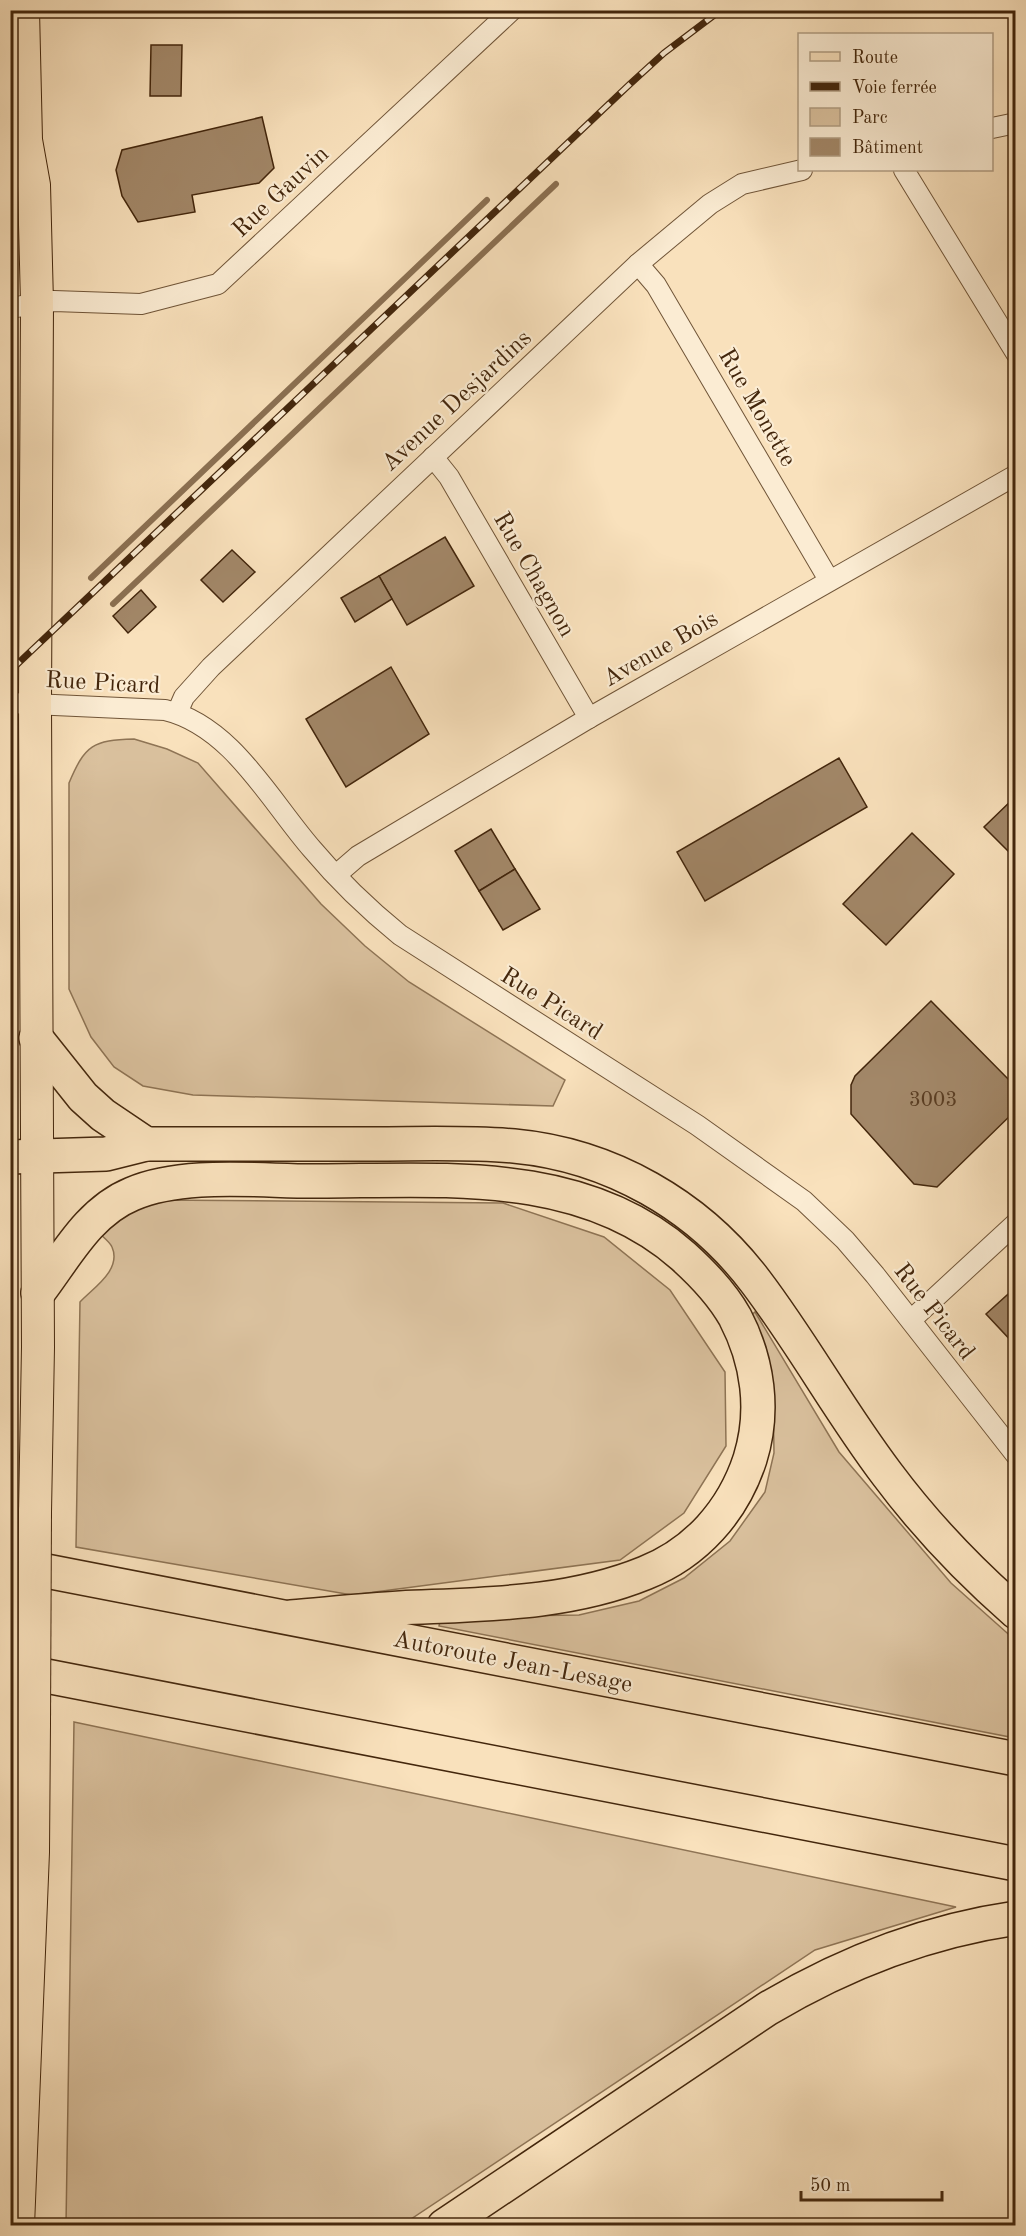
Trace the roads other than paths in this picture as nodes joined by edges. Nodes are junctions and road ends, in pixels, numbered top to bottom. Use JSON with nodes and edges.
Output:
{"nodes":[{"id":1,"x":23,"y":10,"type":"edge"},
{"id":2,"x":512,"y":10,"type":"edge"},
{"id":3,"x":1016,"y":123,"type":"edge"},
{"id":4,"x":993,"y":128,"type":"edge"},
{"id":5,"x":798,"y":171,"type":"edge"},
{"id":6,"x":905,"y":171,"type":"edge"},
{"id":7,"x":638,"y":264,"type":"junction"},
{"id":8,"x":24,"y":305,"type":"edge"},
{"id":9,"x":1016,"y":352,"type":"edge"},
{"id":10,"x":433,"y":457,"type":"junction"},
{"id":11,"x":1016,"y":475,"type":"edge"},
{"id":12,"x":829,"y":580,"type":"junction"},
{"id":13,"x":23,"y":703,"type":"edge"},
{"id":14,"x":177,"y":713,"type":"junction"},
{"id":15,"x":589,"y":718,"type":"junction"},
{"id":16,"x":336,"y":875,"type":"junction"},
{"id":17,"x":36,"y":1038,"type":"junction"},
{"id":18,"x":146,"y":1144,"type":"junction"},
{"id":19,"x":24,"y":1157,"type":"edge"},
{"id":20,"x":1016,"y":1223,"type":"edge"},
{"id":21,"x":38,"y":1293,"type":"junction"},
{"id":22,"x":911,"y":1320,"type":"junction"},
{"id":23,"x":1016,"y":1455,"type":"edge"},
{"id":24,"x":10,"y":1564,"type":"edge"},
{"id":25,"x":1016,"y":1612,"type":"edge"},
{"id":26,"x":291,"y":1617,"type":"junction"},
{"id":27,"x":10,"y":1669,"type":"edge"},
{"id":28,"x":1016,"y":1759,"type":"edge"},
{"id":29,"x":1016,"y":1864,"type":"edge"},
{"id":30,"x":1016,"y":1918,"type":"edge"},
{"id":31,"x":18,"y":2226,"type":"edge"},
{"id":32,"x":444,"y":2226,"type":"edge"}],
"edges":[{"from":1,"to":8,"type":"main road"},
{"from":2,"to":8,"type":"street","name":"Rue Gauvin"},
{"from":3,"to":4,"type":"street"},
{"from":5,"to":7,"type":"street","name":"Avenue Desjardins"},
{"from":6,"to":9,"type":"street"},
{"from":7,"to":10,"type":"street","name":"Avenue Desjardins"},
{"from":7,"to":12,"type":"street","name":"Rue Monette"},
{"from":8,"to":13,"type":"main road"},
{"from":10,"to":14,"type":"street","name":"Avenue Desjardins"},
{"from":10,"to":15,"type":"street","name":"Rue Chagnon"},
{"from":11,"to":12,"type":"street","name":"Avenue Bois"},
{"from":12,"to":15,"type":"street","name":"Avenue Bois"},
{"from":13,"to":14,"type":"street","name":"Rue Picard"},
{"from":13,"to":17,"type":"main road"},
{"from":14,"to":16,"type":"street","name":"Rue Picard"},
{"from":15,"to":16,"type":"street","name":"Avenue Bois"},
{"from":16,"to":22,"type":"street","name":"Rue Picard"},
{"from":17,"to":18,"type":"highway"},
{"from":17,"to":19,"type":"main road"},
{"from":18,"to":19,"type":"highway"},
{"from":18,"to":25,"type":"highway"},
{"from":19,"to":21,"type":"main road"},
{"from":20,"to":22,"type":"street"},
{"from":21,"to":26,"type":"highway"},
{"from":21,"to":31,"type":"main road","bridge":true},
{"from":22,"to":23,"type":"street","name":"Rue Picard"},
{"from":24,"to":26,"type":"highway","name":"Autoroute Jean-Lesage"},
{"from":26,"to":28,"type":"highway","name":"Autoroute Jean-Lesage"},
{"from":27,"to":29,"type":"highway"},
{"from":30,"to":32,"type":"highway"}]}
